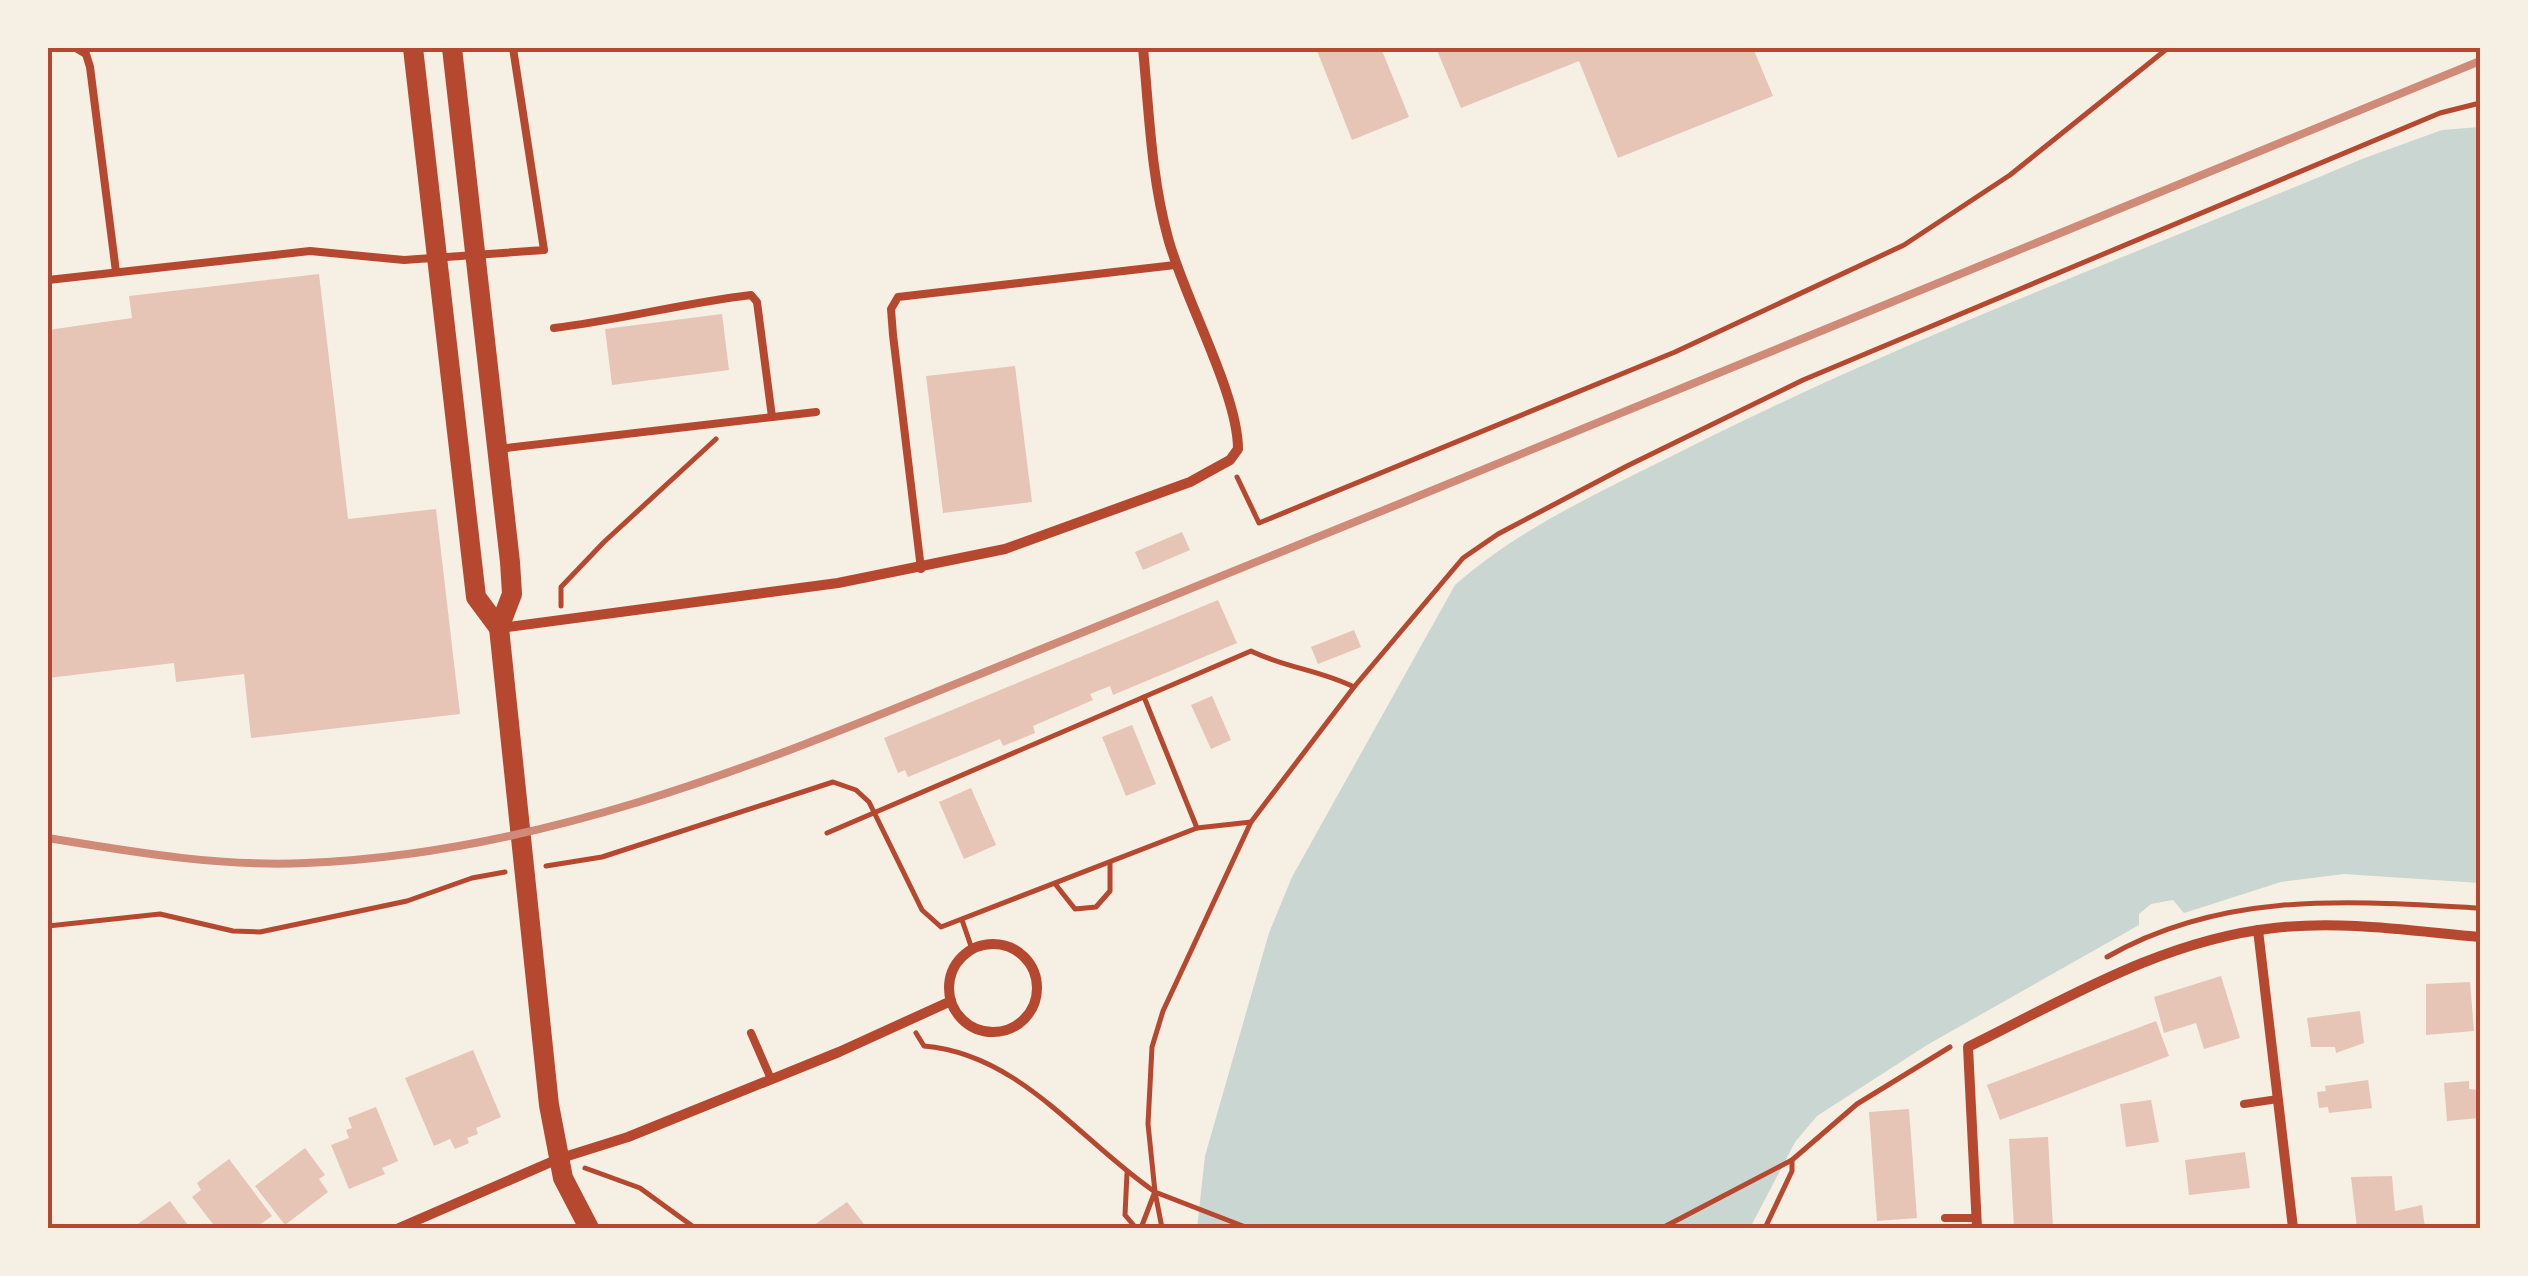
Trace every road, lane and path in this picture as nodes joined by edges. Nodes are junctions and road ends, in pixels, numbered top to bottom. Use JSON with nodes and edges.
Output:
{"nodes":[{"id":1,"x":76,"y":48,"type":"edge"},
{"id":2,"x":413,"y":48,"type":"edge"},
{"id":3,"x":452,"y":48,"type":"edge"},
{"id":4,"x":513,"y":48,"type":"edge"},
{"id":5,"x":1143,"y":48,"type":"edge"},
{"id":6,"x":2168,"y":48,"type":"edge"},
{"id":7,"x":2480,"y":103,"type":"edge"},
{"id":8,"x":475,"y":255,"type":"junction"},
{"id":9,"x":438,"y":258,"type":"junction"},
{"id":10,"x":1176,"y":265,"type":"junction"},
{"id":11,"x":116,"y":272,"type":"junction"},
{"id":12,"x":48,"y":280,"type":"edge"},
{"id":13,"x":554,"y":328,"type":"dead end"},
{"id":14,"x":816,"y":412,"type":"dead end"},
{"id":15,"x":772,"y":417,"type":"junction"},
{"id":16,"x":731,"y":422,"type":"junction"},
{"id":17,"x":497,"y":450,"type":"junction"},
{"id":18,"x":1230,"y":460,"type":"junction"},
{"id":19,"x":921,"y":570,"type":"junction"},
{"id":20,"x":561,"y":620,"type":"junction"},
{"id":21,"x":500,"y":628,"type":"junction"},
{"id":22,"x":1354,"y":687,"type":"junction"},
{"id":23,"x":1144,"y":696,"type":"junction"},
{"id":24,"x":876,"y":814,"type":"junction"},
{"id":25,"x":1251,"y":822,"type":"junction"},
{"id":26,"x":1198,"y":828,"type":"junction"},
{"id":27,"x":827,"y":834,"type":"dead end"},
{"id":28,"x":1110,"y":863,"type":"junction"},
{"id":29,"x":528,"y":869,"type":"dead end"},
{"id":30,"x":509,"y":872,"type":"dead end"},
{"id":31,"x":1056,"y":884,"type":"junction"},
{"id":32,"x":2253,"y":906,"type":"dead end"},
{"id":33,"x":2480,"y":908,"type":"edge"},
{"id":34,"x":962,"y":920,"type":"junction"},
{"id":35,"x":48,"y":926,"type":"edge"},
{"id":36,"x":2258,"y":930,"type":"junction"},
{"id":37,"x":2480,"y":937,"type":"edge"},
{"id":38,"x":972,"y":949,"type":"junction"},
{"id":39,"x":950,"y":1001,"type":"junction"},
{"id":40,"x":910,"y":1022,"type":"junction"},
{"id":41,"x":751,"y":1033,"type":"dead end"},
{"id":42,"x":771,"y":1079,"type":"junction"},
{"id":43,"x":2278,"y":1099,"type":"junction"},
{"id":44,"x":2244,"y":1104,"type":"dead end"},
{"id":45,"x":558,"y":1159,"type":"junction"},
{"id":46,"x":1127,"y":1173,"type":"junction"},
{"id":47,"x":1155,"y":1192,"type":"junction"},
{"id":48,"x":1945,"y":1218,"type":"dead end"},
{"id":49,"x":1976,"y":1223,"type":"edge"},
{"id":50,"x":398,"y":1228,"type":"edge"},
{"id":51,"x":588,"y":1228,"type":"edge"},
{"id":52,"x":695,"y":1228,"type":"edge"},
{"id":53,"x":1139,"y":1228,"type":"edge"},
{"id":54,"x":1162,"y":1228,"type":"edge"},
{"id":55,"x":1248,"y":1228,"type":"edge"},
{"id":56,"x":1662,"y":1228,"type":"edge"},
{"id":57,"x":1764,"y":1228,"type":"edge"},
{"id":58,"x":2293,"y":1228,"type":"edge"}],
"edges":[{"from":1,"to":11,"type":"lane"},
{"from":2,"to":9,"type":"main road"},
{"from":3,"to":8,"type":"main road"},
{"from":4,"to":8,"type":"lane"},
{"from":5,"to":10,"type":"street"},
{"from":6,"to":18,"type":"path"},
{"from":7,"to":22,"type":"path"},
{"from":8,"to":9,"type":"lane"},
{"from":8,"to":17,"type":"main road"},
{"from":9,"to":11,"type":"lane"},
{"from":9,"to":21,"type":"main road"},
{"from":10,"to":18,"type":"street"},
{"from":10,"to":19,"type":"lane"},
{"from":11,"to":12,"type":"lane"},
{"from":13,"to":15,"type":"lane"},
{"from":14,"to":15,"type":"lane"},
{"from":15,"to":16,"type":"lane"},
{"from":16,"to":17,"type":"lane"},
{"from":16,"to":20,"type":"path"},
{"from":17,"to":21,"type":"main road"},
{"from":18,"to":19,"type":"street"},
{"from":19,"to":20,"type":"street"},
{"from":20,"to":21,"type":"street"},
{"from":21,"to":45,"type":"main road"},
{"from":22,"to":23,"type":"path"},
{"from":22,"to":25,"type":"path"},
{"from":23,"to":24,"type":"path"},
{"from":23,"to":26,"type":"path"},
{"from":24,"to":27,"type":"path"},
{"from":24,"to":29,"type":"path"},
{"from":24,"to":34,"type":"path"},
{"from":25,"to":26,"type":"path"},
{"from":25,"to":47,"type":"path"},
{"from":26,"to":28,"type":"path"},
{"from":28,"to":31,"type":"path"},
{"from":28,"to":31,"type":"path"},
{"from":30,"to":35,"type":"path"},
{"from":31,"to":34,"type":"path"},
{"from":32,"to":33,"type":"path"},
{"from":34,"to":38,"type":"path"},
{"from":36,"to":37,"type":"street"},
{"from":36,"to":43,"type":"street"},
{"from":36,"to":49,"type":"street"},
{"from":38,"to":39,"type":"street"},
{"from":38,"to":39,"type":"street"},
{"from":39,"to":40,"type":"street"},
{"from":40,"to":42,"type":"street"},
{"from":40,"to":46,"type":"path"},
{"from":41,"to":42,"type":"lane"},
{"from":42,"to":45,"type":"street"},
{"from":43,"to":44,"type":"lane"},
{"from":43,"to":58,"type":"street"},
{"from":45,"to":50,"type":"street"},
{"from":45,"to":51,"type":"main road"},
{"from":45,"to":52,"type":"path"},
{"from":46,"to":47,"type":"path"},
{"from":46,"to":53,"type":"path"},
{"from":47,"to":53,"type":"path"},
{"from":47,"to":54,"type":"path"},
{"from":47,"to":55,"type":"path"},
{"from":48,"to":49,"type":"lane"},
{"from":56,"to":57,"type":"path"}]}
